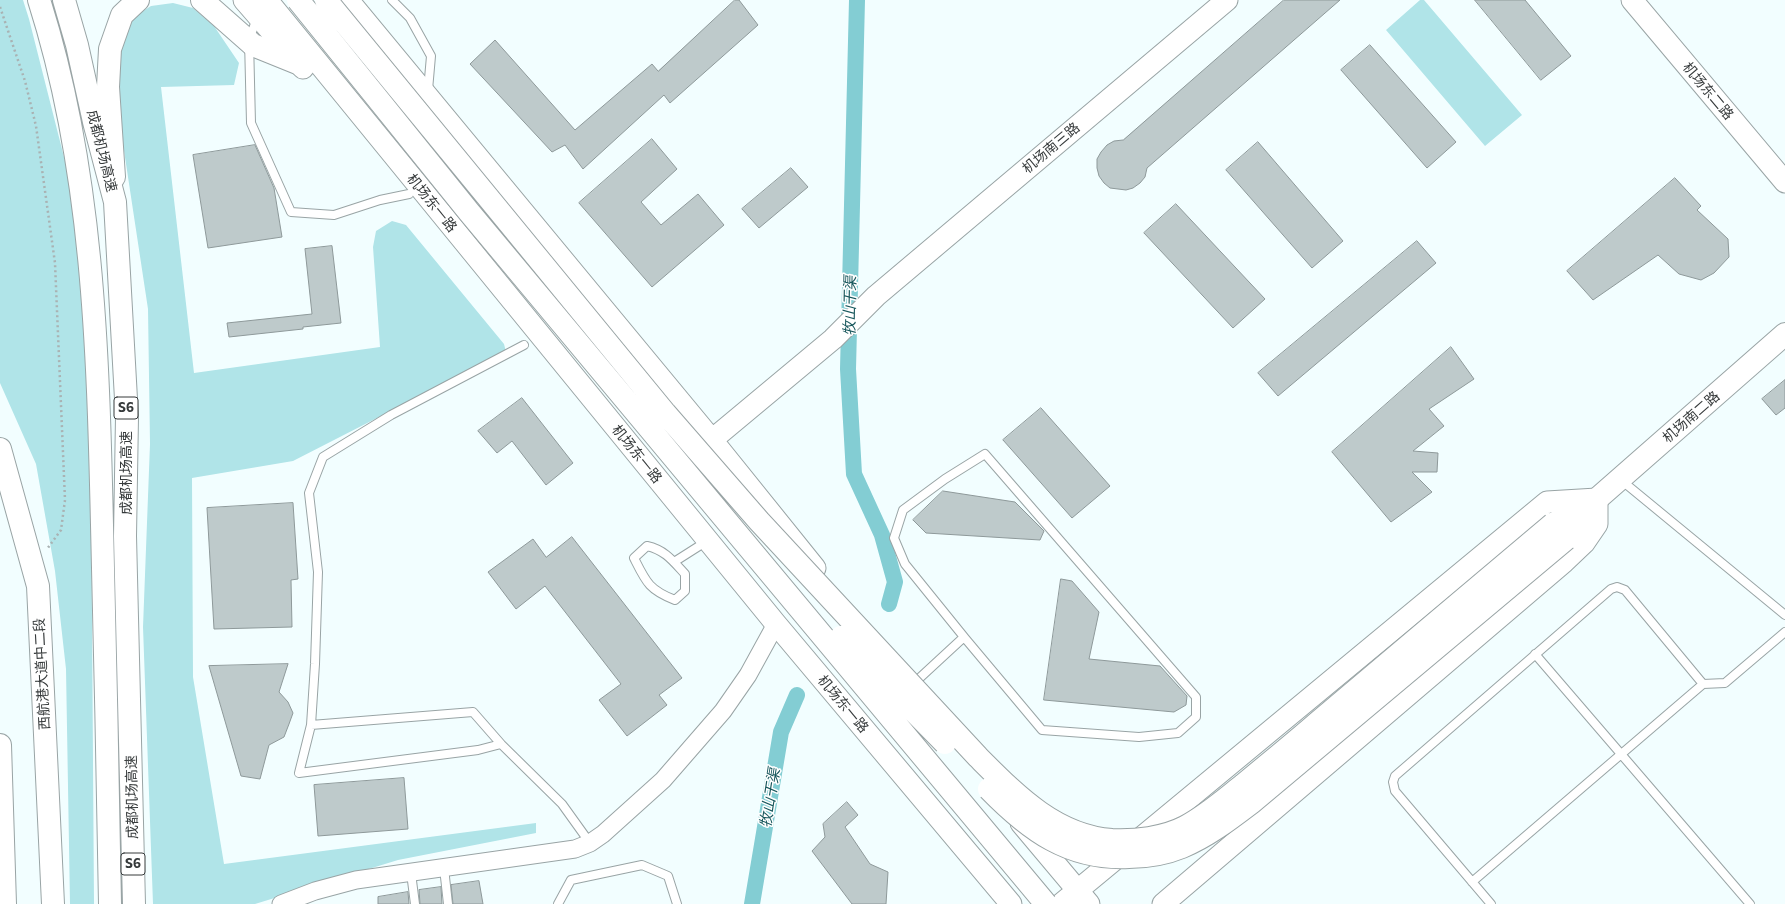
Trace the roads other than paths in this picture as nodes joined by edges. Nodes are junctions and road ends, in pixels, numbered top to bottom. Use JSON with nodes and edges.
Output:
{"nodes":[{"id":1,"x":39,"y":0,"type":"edge"},
{"id":2,"x":64,"y":0,"type":"edge"},
{"id":3,"x":138,"y":0,"type":"edge"},
{"id":4,"x":202,"y":0,"type":"edge"},
{"id":5,"x":244,"y":0,"type":"edge"},
{"id":6,"x":298,"y":0,"type":"edge"},
{"id":7,"x":326,"y":0,"type":"edge"},
{"id":8,"x":348,"y":0,"type":"edge"},
{"id":9,"x":392,"y":0,"type":"edge"},
{"id":10,"x":1227,"y":0,"type":"edge"},
{"id":11,"x":1632,"y":0,"type":"edge"},
{"id":12,"x":262,"y":8,"type":"edge"},
{"id":13,"x":250,"y":42,"type":"junction"},
{"id":14,"x":300,"y":64,"type":"junction"},
{"id":15,"x":427,"y":95,"type":"junction"},
{"id":16,"x":1785,"y":182,"type":"edge"},
{"id":17,"x":409,"y":194,"type":"junction"},
{"id":18,"x":115,"y":202,"type":"junction"},
{"id":19,"x":529,"y":321,"type":"junction"},
{"id":20,"x":1785,"y":334,"type":"edge"},
{"id":21,"x":524,"y":345,"type":"dead end"},
{"id":22,"x":712,"y":440,"type":"junction"},
{"id":23,"x":0,"y":449,"type":"edge"},
{"id":24,"x":1620,"y":479,"type":"junction"},
{"id":25,"x":662,"y":484,"type":"junction"},
{"id":26,"x":1597,"y":499,"type":"junction"},
{"id":27,"x":735,"y":530,"type":"junction"},
{"id":28,"x":1560,"y":532,"type":"junction"},
{"id":29,"x":708,"y":540,"type":"junction"},
{"id":30,"x":674,"y":562,"type":"junction"},
{"id":31,"x":1785,"y":615,"type":"edge"},
{"id":32,"x":776,"y":624,"type":"junction"},
{"id":33,"x":1785,"y":632,"type":"edge"},
{"id":34,"x":964,"y":637,"type":"junction"},
{"id":35,"x":1535,"y":654,"type":"junction"},
{"id":36,"x":1703,"y":684,"type":"junction"},
{"id":37,"x":911,"y":687,"type":"junction"},
{"id":38,"x":310,"y":725,"type":"junction"},
{"id":39,"x":501,"y":744,"type":"junction"},
{"id":40,"x":0,"y":745,"type":"edge"},
{"id":41,"x":1621,"y":754,"type":"junction"},
{"id":42,"x":590,"y":843,"type":"junction"},
{"id":43,"x":444,"y":868,"type":"junction"},
{"id":44,"x":411,"y":873,"type":"junction"},
{"id":45,"x":1472,"y":882,"type":"junction"},
{"id":46,"x":1083,"y":897,"type":"edge"},
{"id":47,"x":5,"y":904,"type":"edge"},
{"id":48,"x":53,"y":904,"type":"edge"},
{"id":49,"x":110,"y":904,"type":"edge"},
{"id":50,"x":134,"y":904,"type":"edge"},
{"id":51,"x":281,"y":904,"type":"edge"},
{"id":52,"x":415,"y":904,"type":"edge"},
{"id":53,"x":448,"y":904,"type":"edge"},
{"id":54,"x":558,"y":904,"type":"edge"},
{"id":55,"x":677,"y":904,"type":"edge"},
{"id":56,"x":1011,"y":904,"type":"edge"},
{"id":57,"x":1046,"y":904,"type":"edge"},
{"id":58,"x":1061,"y":904,"type":"edge"},
{"id":59,"x":1163,"y":904,"type":"edge"},
{"id":60,"x":1492,"y":904,"type":"edge"},
{"id":61,"x":1750,"y":904,"type":"edge"}],
"edges":[{"from":1,"to":49,"type":"main road","name":"成都机场高速","number":"S6"},
{"from":2,"to":18,"type":"main road","name":"成都机场高速","number":"S6"},
{"from":3,"to":18,"type":"main road"},
{"from":4,"to":13,"type":"main road"},
{"from":5,"to":12,"type":"street"},
{"from":6,"to":27,"type":"main road","bridge":true},
{"from":7,"to":28,"type":"main road","bridge":true},
{"from":8,"to":15,"type":"street"},
{"from":9,"to":15,"type":"lane"},
{"from":10,"to":22,"type":"street","name":"机场南三路"},
{"from":11,"to":16,"type":"street","name":"机场东二路"},
{"from":12,"to":13,"type":"lane"},
{"from":12,"to":14,"type":"street"},
{"from":12,"to":19,"type":"street","name":"机场东一路"},
{"from":13,"to":14,"type":"main road"},
{"from":13,"to":17,"type":"lane"},
{"from":14,"to":17,"type":"street"},
{"from":15,"to":22,"type":"street"},
{"from":17,"to":19,"type":"street"},
{"from":18,"to":50,"type":"main road","name":"成都机场高速","number":"S6"},
{"from":19,"to":25,"type":"street","name":"机场东一路"},
{"from":20,"to":24,"type":"main road","name":"机场南二路"},
{"from":21,"to":38,"type":"lane"},
{"from":22,"to":25,"type":"street","name":"机场南三路"},
{"from":22,"to":37,"type":"street"},
{"from":23,"to":48,"type":"main road","name":"西航港大道中二段"},
{"from":24,"to":26,"type":"main road","name":"机场南二路"},
{"from":24,"to":31,"type":"lane"},
{"from":25,"to":29,"type":"street","name":"机场东一路"},
{"from":26,"to":28,"type":"main road","name":"机场南二路"},
{"from":26,"to":46,"type":"street"},
{"from":26,"to":59,"type":"street"},
{"from":27,"to":28,"type":"main road","bridge":true},
{"from":27,"to":57,"type":"main road","bridge":true},
{"from":29,"to":30,"type":"lane"},
{"from":29,"to":32,"type":"street","name":"机场东一路"},
{"from":30,"to":30,"type":"lane"},
{"from":32,"to":42,"type":"street"},
{"from":32,"to":56,"type":"street","name":"机场东一路"},
{"from":33,"to":36,"type":"lane"},
{"from":34,"to":34,"type":"lane"},
{"from":34,"to":37,"type":"lane"},
{"from":35,"to":36,"type":"lane"},
{"from":35,"to":41,"type":"lane"},
{"from":35,"to":45,"type":"lane"},
{"from":36,"to":41,"type":"lane"},
{"from":37,"to":46,"type":"street"},
{"from":38,"to":39,"type":"lane"},
{"from":38,"to":39,"type":"lane"},
{"from":39,"to":42,"type":"lane"},
{"from":40,"to":47,"type":"main road"},
{"from":41,"to":45,"type":"lane"},
{"from":41,"to":61,"type":"lane"},
{"from":42,"to":43,"type":"street"},
{"from":43,"to":44,"type":"street"},
{"from":43,"to":53,"type":"lane"},
{"from":44,"to":51,"type":"street"},
{"from":44,"to":52,"type":"lane"},
{"from":45,"to":60,"type":"lane"},
{"from":46,"to":58,"type":"street"},
{"from":54,"to":55,"type":"lane"}]}
